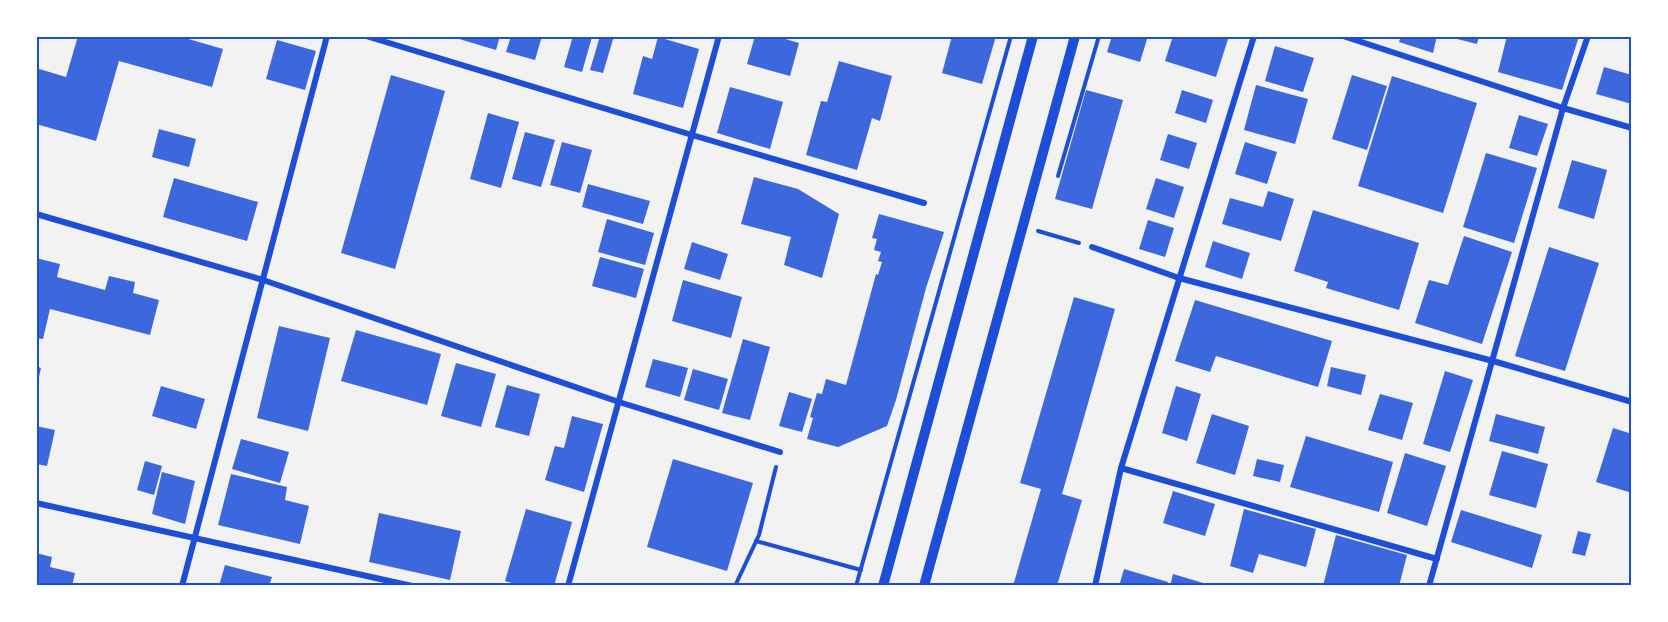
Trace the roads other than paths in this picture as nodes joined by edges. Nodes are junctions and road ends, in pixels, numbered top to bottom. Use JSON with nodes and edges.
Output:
{"nodes":[{"id":1,"x":327,"y":36,"type":"edge"},
{"id":2,"x":366,"y":36,"type":"edge"},
{"id":3,"x":719,"y":36,"type":"edge"},
{"id":4,"x":1033,"y":36,"type":"edge"},
{"id":5,"x":1075,"y":36,"type":"edge"},
{"id":6,"x":1254,"y":36,"type":"edge"},
{"id":7,"x":1343,"y":36,"type":"edge"},
{"id":8,"x":1588,"y":36,"type":"edge"},
{"id":9,"x":1563,"y":108,"type":"junction"},
{"id":10,"x":1632,"y":128,"type":"edge"},
{"id":11,"x":692,"y":135,"type":"junction"},
{"id":12,"x":924,"y":203,"type":"dead end"},
{"id":13,"x":36,"y":214,"type":"edge"},
{"id":14,"x":1092,"y":247,"type":"road end"},
{"id":15,"x":1179,"y":278,"type":"junction"},
{"id":16,"x":263,"y":280,"type":"junction"},
{"id":17,"x":1493,"y":361,"type":"junction"},
{"id":18,"x":619,"y":402,"type":"junction"},
{"id":19,"x":1632,"y":402,"type":"edge"},
{"id":20,"x":780,"y":452,"type":"road end"},
{"id":21,"x":1121,"y":468,"type":"junction"},
{"id":22,"x":36,"y":503,"type":"edge"},
{"id":23,"x":196,"y":538,"type":"junction"},
{"id":24,"x":1437,"y":559,"type":"junction"},
{"id":25,"x":182,"y":586,"type":"edge"},
{"id":26,"x":412,"y":586,"type":"edge"},
{"id":27,"x":568,"y":586,"type":"edge"},
{"id":28,"x":883,"y":586,"type":"edge"},
{"id":29,"x":924,"y":586,"type":"edge"},
{"id":30,"x":1095,"y":586,"type":"edge"},
{"id":31,"x":1429,"y":586,"type":"edge"}],
"edges":[{"from":1,"to":16,"type":"street"},
{"from":2,"to":11,"type":"street"},
{"from":3,"to":11,"type":"street"},
{"from":4,"to":28,"type":"street"},
{"from":5,"to":29,"type":"street"},
{"from":6,"to":15,"type":"street"},
{"from":7,"to":9,"type":"street"},
{"from":8,"to":9,"type":"street"},
{"from":9,"to":10,"type":"street"},
{"from":9,"to":17,"type":"street"},
{"from":11,"to":12,"type":"street"},
{"from":11,"to":18,"type":"street"},
{"from":13,"to":16,"type":"street"},
{"from":14,"to":15,"type":"street"},
{"from":15,"to":17,"type":"street"},
{"from":15,"to":21,"type":"street"},
{"from":16,"to":18,"type":"street"},
{"from":16,"to":23,"type":"street"},
{"from":17,"to":19,"type":"street"},
{"from":17,"to":24,"type":"street"},
{"from":18,"to":20,"type":"street"},
{"from":18,"to":27,"type":"street"},
{"from":21,"to":24,"type":"street"},
{"from":21,"to":30,"type":"street"},
{"from":22,"to":23,"type":"street"},
{"from":23,"to":25,"type":"street"},
{"from":23,"to":26,"type":"street"},
{"from":24,"to":31,"type":"street"}]}
